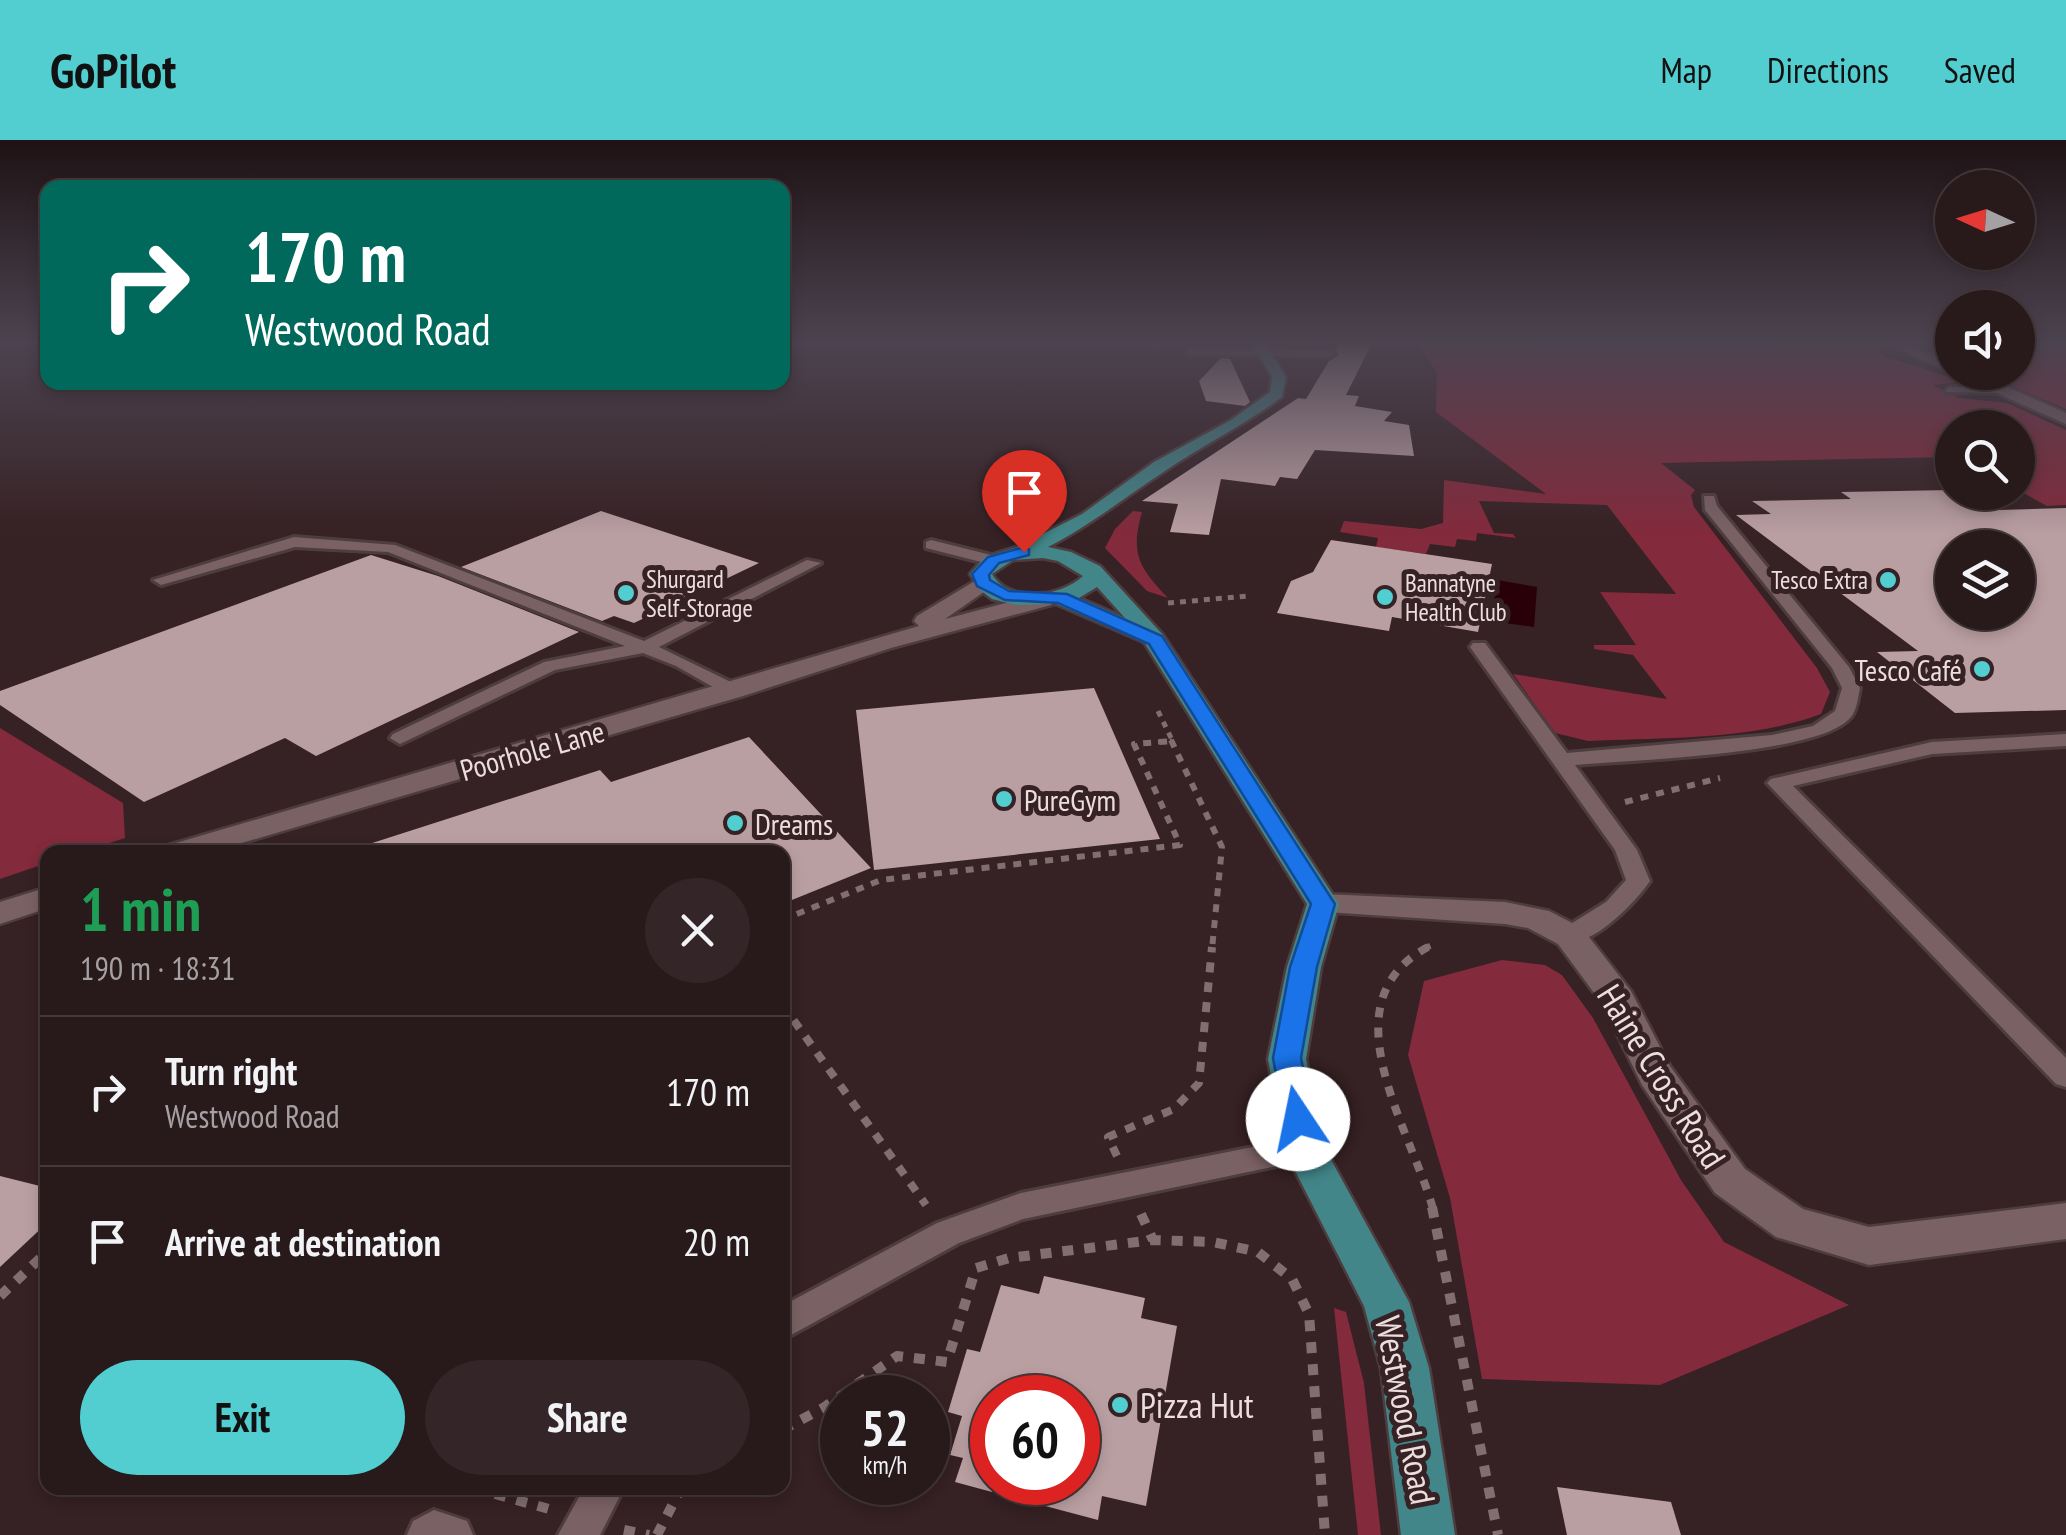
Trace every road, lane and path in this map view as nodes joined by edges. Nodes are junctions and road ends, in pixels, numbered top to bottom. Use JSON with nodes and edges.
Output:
{"nodes":[{"id":1,"x":1260,"y":406,"type":"edge"},
{"id":2,"x":2038,"y":406,"type":"edge"},
{"id":3,"x":2066,"y":419,"type":"edge"},
{"id":4,"x":1709,"y":499,"type":"dead end"},
{"id":5,"x":1089,"y":518,"type":"junction"},
{"id":6,"x":931,"y":546,"type":"dead end"},
{"id":7,"x":1024,"y":552,"type":"junction"},
{"id":8,"x":994,"y":560,"type":"junction"},
{"id":9,"x":813,"y":563,"type":"dead end"},
{"id":10,"x":1089,"y":567,"type":"junction"},
{"id":11,"x":161,"y":580,"type":"dead end"},
{"id":12,"x":983,"y":582,"type":"junction"},
{"id":13,"x":1248,"y":596,"type":"dead end"},
{"id":14,"x":1052,"y":599,"type":"junction"},
{"id":15,"x":1168,"y":603,"type":"dead end"},
{"id":16,"x":1155,"y":640,"type":"junction"},
{"id":17,"x":882,"y":643,"type":"junction"},
{"id":18,"x":645,"y":647,"type":"junction"},
{"id":19,"x":1479,"y":647,"type":"dead end"},
{"id":20,"x":734,"y":692,"type":"junction"},
{"id":21,"x":1156,"y":709,"type":"dead end"},
{"id":22,"x":400,"y":738,"type":"dead end"},
{"id":23,"x":2066,"y":740,"type":"edge"},
{"id":24,"x":1172,"y":741,"type":"junction"},
{"id":25,"x":1562,"y":760,"type":"junction"},
{"id":26,"x":204,"y":845,"type":"edge"},
{"id":27,"x":40,"y":899,"type":"edge"},
{"id":28,"x":1323,"y":904,"type":"junction"},
{"id":29,"x":0,"y":913,"type":"edge"},
{"id":30,"x":790,"y":917,"type":"edge"},
{"id":31,"x":1570,"y":936,"type":"junction"},
{"id":32,"x":1448,"y":941,"type":"dead end"},
{"id":33,"x":790,"y":1015,"type":"edge"},
{"id":34,"x":2066,"y":1076,"type":"edge"},
{"id":35,"x":1108,"y":1137,"type":"dead end"},
{"id":36,"x":1304,"y":1149,"type":"junction"},
{"id":37,"x":926,"y":1206,"type":"dead end"},
{"id":38,"x":2066,"y":1222,"type":"edge"},
{"id":39,"x":40,"y":1258,"type":"edge"},
{"id":40,"x":0,"y":1296,"type":"edge"},
{"id":41,"x":790,"y":1320,"type":"edge"},
{"id":42,"x":790,"y":1426,"type":"edge"},
{"id":43,"x":602,"y":1495,"type":"edge"},
{"id":44,"x":677,"y":1495,"type":"edge"},
{"id":45,"x":427,"y":1535,"type":"edge"},
{"id":46,"x":453,"y":1535,"type":"edge"},
{"id":47,"x":578,"y":1535,"type":"edge"},
{"id":48,"x":657,"y":1535,"type":"edge"},
{"id":49,"x":1326,"y":1535,"type":"edge"},
{"id":50,"x":1428,"y":1535,"type":"edge"},
{"id":51,"x":1498,"y":1535,"type":"edge"}],
"edges":[{"from":1,"to":5,"type":"main road"},
{"from":2,"to":3,"type":"street"},
{"from":4,"to":25,"type":"lane"},
{"from":5,"to":7,"type":"main road"},
{"from":5,"to":10,"type":"main road"},
{"from":6,"to":8,"type":"lane"},
{"from":7,"to":8,"type":"main road"},
{"from":7,"to":10,"type":"main road"},
{"from":8,"to":12,"type":"main road"},
{"from":9,"to":18,"type":"lane"},
{"from":10,"to":14,"type":"main road"},
{"from":10,"to":16,"type":"main road"},
{"from":11,"to":18,"type":"lane"},
{"from":12,"to":14,"type":"main road"},
{"from":12,"to":17,"type":"street","name":"Poorhole Lane"},
{"from":13,"to":15,"type":"path"},
{"from":14,"to":16,"type":"main road"},
{"from":14,"to":17,"type":"street","name":"Poorhole Lane"},
{"from":16,"to":28,"type":"main road"},
{"from":17,"to":20,"type":"street","name":"Poorhole Lane"},
{"from":18,"to":20,"type":"lane"},
{"from":18,"to":22,"type":"lane"},
{"from":19,"to":25,"type":"lane"},
{"from":20,"to":26,"type":"street","name":"Poorhole Lane"},
{"from":21,"to":24,"type":"path"},
{"from":23,"to":34,"type":"lane"},
{"from":24,"to":30,"type":"path"},
{"from":24,"to":35,"type":"path"},
{"from":25,"to":31,"type":"lane"},
{"from":27,"to":29,"type":"street"},
{"from":28,"to":31,"type":"street"},
{"from":28,"to":36,"type":"main road","name":"Westwood Road"},
{"from":31,"to":38,"type":"street","name":"Haine Cross Road"},
{"from":32,"to":51,"type":"path"},
{"from":33,"to":37,"type":"path"},
{"from":36,"to":41,"type":"lane"},
{"from":36,"to":50,"type":"main road","name":"Westwood Road"},
{"from":39,"to":40,"type":"path"},
{"from":42,"to":49,"type":"path"},
{"from":43,"to":47,"type":"lane"},
{"from":44,"to":48,"type":"path"},
{"from":45,"to":46,"type":"lane"}]}
